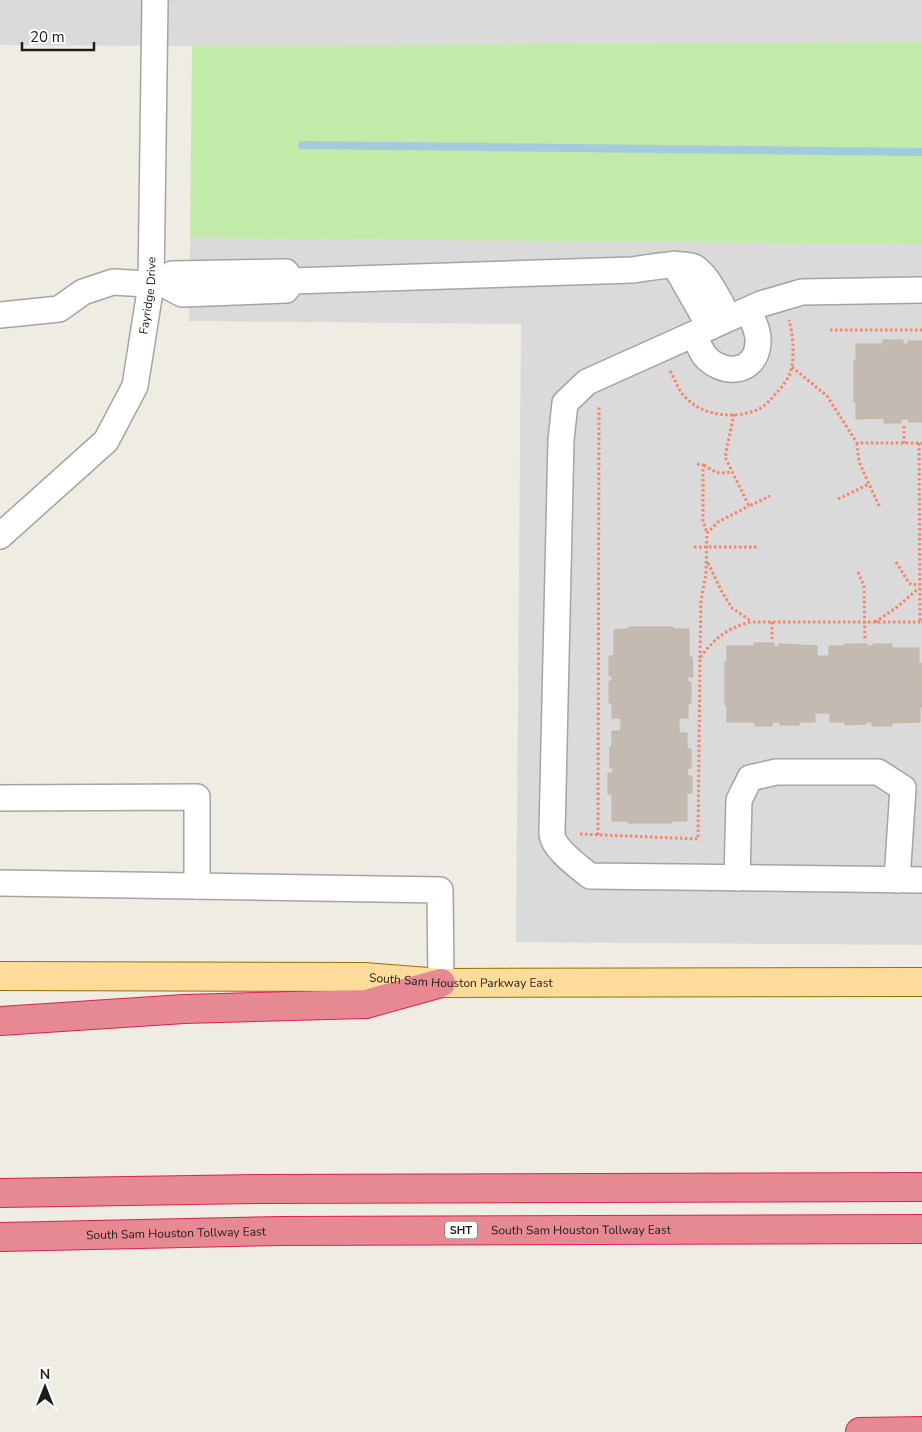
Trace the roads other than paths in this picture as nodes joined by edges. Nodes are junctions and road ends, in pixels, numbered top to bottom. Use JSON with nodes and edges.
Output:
{"nodes":[{"id":1,"x":155,"y":0,"type":"edge"},
{"id":2,"x":158,"y":285,"type":"junction"},
{"id":3,"x":922,"y":290,"type":"edge"},
{"id":4,"x":748,"y":310,"type":"junction"},
{"id":5,"x":0,"y":315,"type":"edge"},
{"id":6,"x":702,"y":330,"type":"junction"},
{"id":7,"x":0,"y":536,"type":"edge"},
{"id":8,"x":0,"y":798,"type":"edge"},
{"id":9,"x":737,"y":878,"type":"junction"},
{"id":10,"x":897,"y":880,"type":"junction"},
{"id":11,"x":922,"y":880,"type":"edge"},
{"id":12,"x":0,"y":883,"type":"edge"},
{"id":13,"x":197,"y":886,"type":"junction"},
{"id":14,"x":0,"y":976,"type":"edge"},
{"id":15,"x":922,"y":982,"type":"edge"},
{"id":16,"x":441,"y":983,"type":"junction"},
{"id":17,"x":0,"y":1021,"type":"edge"},
{"id":18,"x":922,"y":1186,"type":"edge"},
{"id":19,"x":0,"y":1193,"type":"edge"},
{"id":20,"x":922,"y":1229,"type":"edge"},
{"id":21,"x":0,"y":1237,"type":"edge"},
{"id":22,"x":922,"y":1431,"type":"edge"},
{"id":23,"x":860,"y":1432,"type":"edge"}],
"edges":[{"from":1,"to":2,"type":"street","name":"Fayridge Drive"},
{"from":2,"to":5,"type":"street"},
{"from":2,"to":6,"type":"street"},
{"from":2,"to":7,"type":"street","name":"Fayridge Drive"},
{"from":3,"to":4,"type":"street"},
{"from":4,"to":6,"type":"street"},
{"from":4,"to":6,"type":"street"},
{"from":6,"to":9,"type":"street"},
{"from":8,"to":13,"type":"street"},
{"from":9,"to":10,"type":"street"},
{"from":9,"to":10,"type":"street"},
{"from":10,"to":11,"type":"street"},
{"from":12,"to":13,"type":"street"},
{"from":13,"to":16,"type":"street"},
{"from":14,"to":16,"type":"main road","name":"South Sam Houston Parkway East"},
{"from":15,"to":16,"type":"main road","name":"South Sam Houston Parkway East"},
{"from":16,"to":17,"type":"highway"},
{"from":18,"to":19,"type":"highway"},
{"from":20,"to":21,"type":"highway","name":"South Sam Houston Tollway East","number":"SHT"},
{"from":22,"to":23,"type":"highway"}]}
